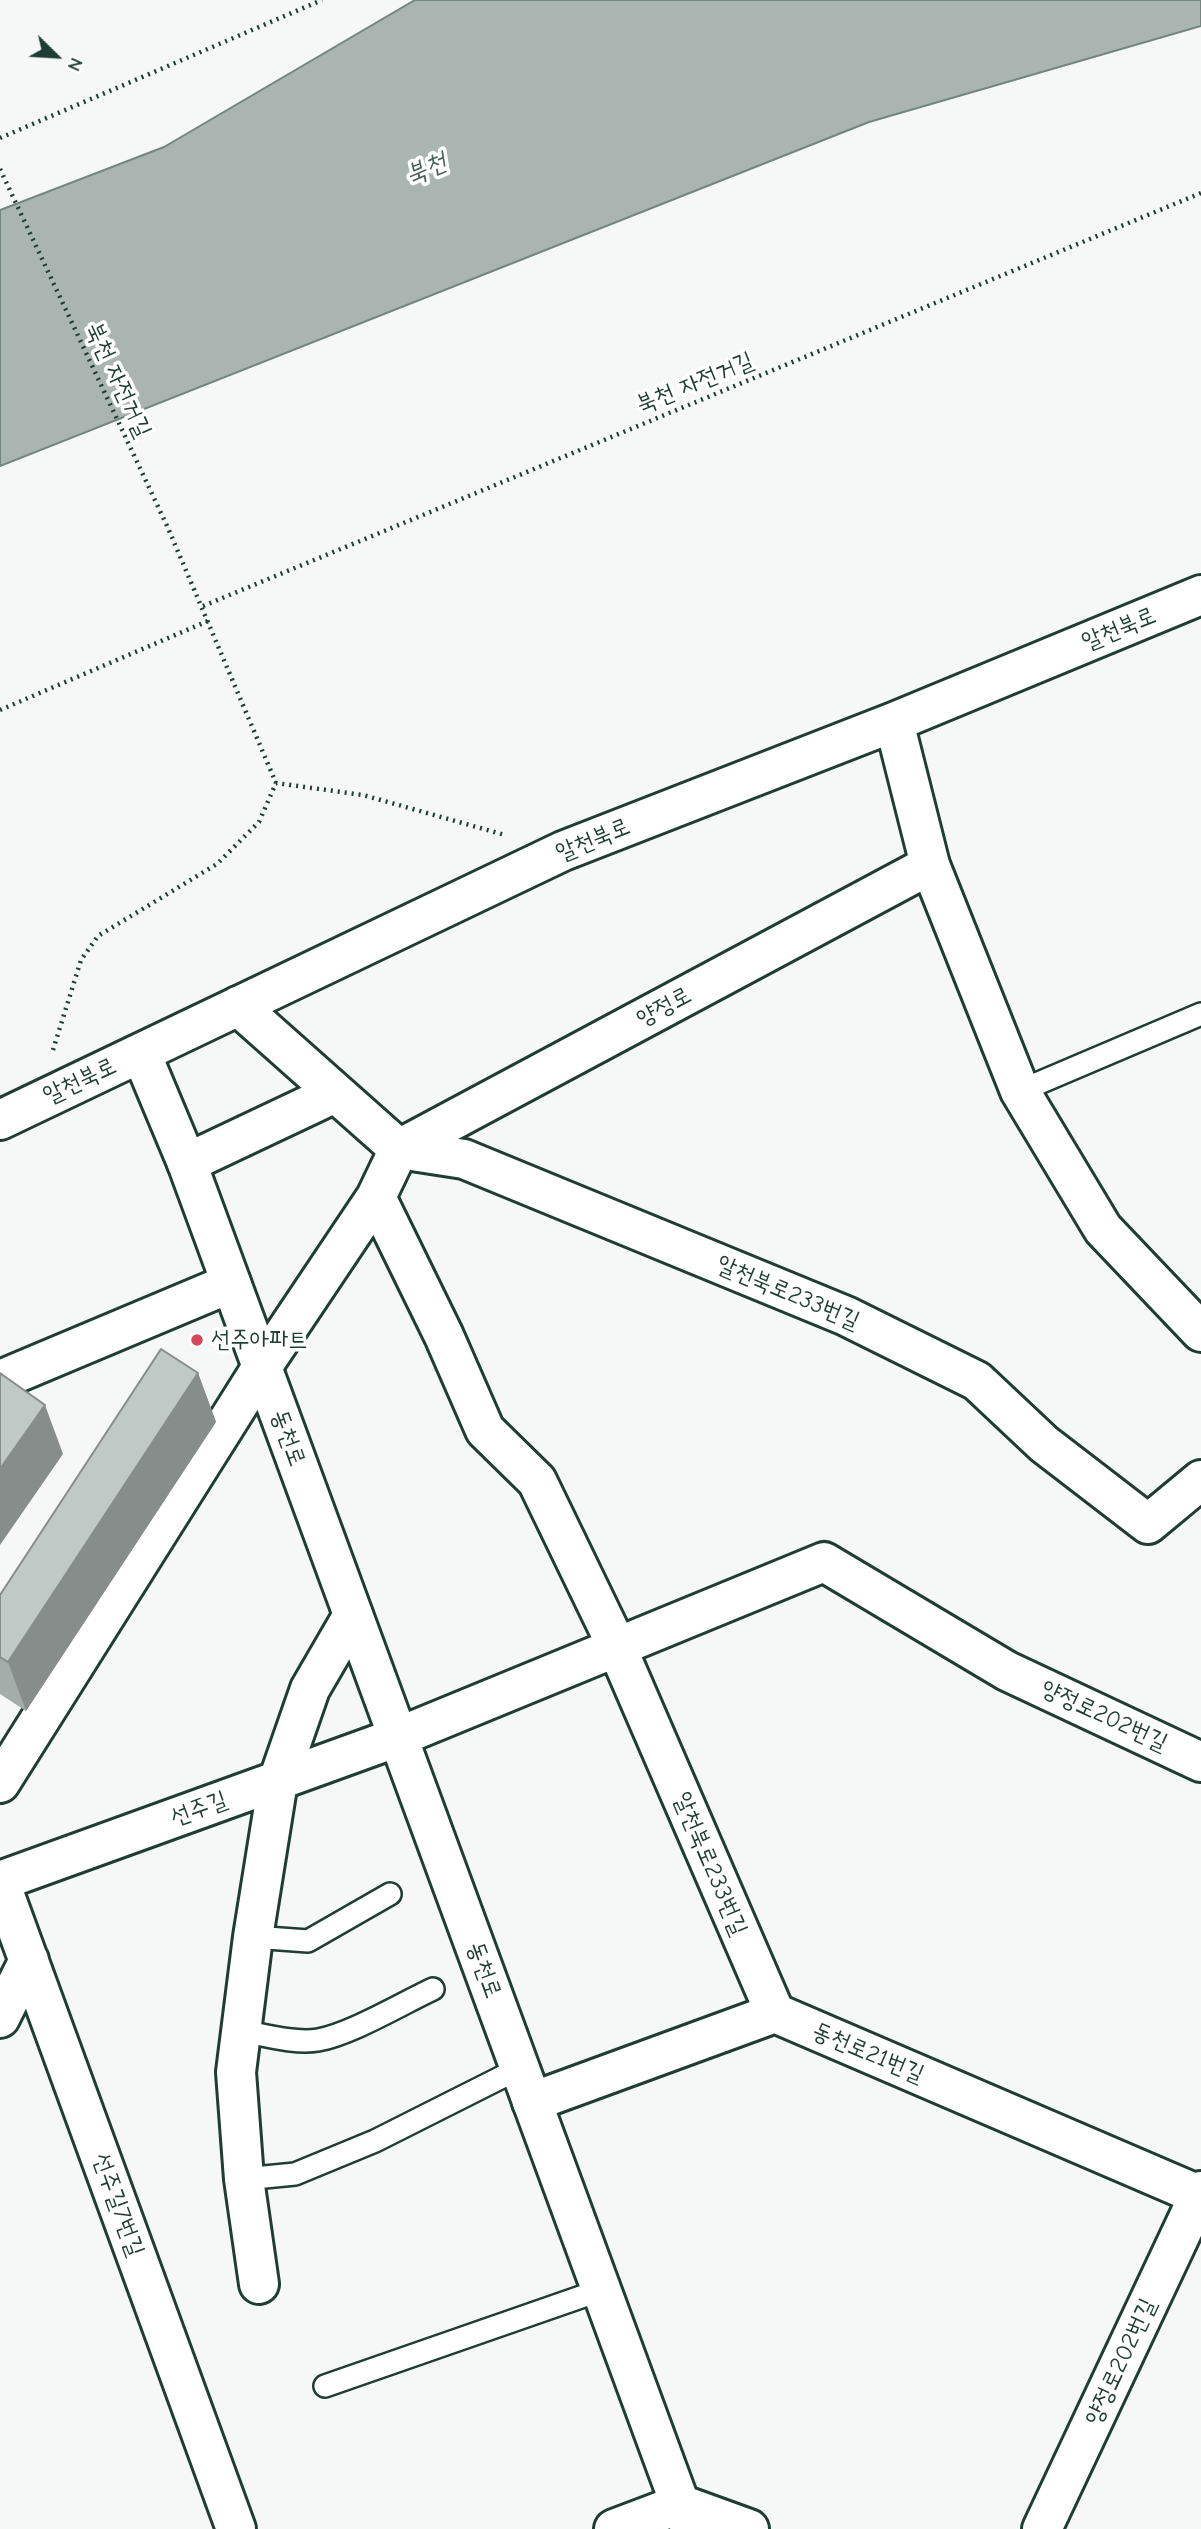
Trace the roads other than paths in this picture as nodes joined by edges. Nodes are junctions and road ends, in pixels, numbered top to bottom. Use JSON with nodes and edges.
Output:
{"nodes":[{"id":1,"x":1201,"y":595,"type":"edge"},
{"id":2,"x":894,"y":722,"type":"junction"},
{"id":3,"x":930,"y":865,"type":"junction"},
{"id":4,"x":238,"y":1006,"type":"junction"},
{"id":5,"x":1201,"y":1014,"type":"edge"},
{"id":6,"x":141,"y":1053,"type":"junction"},
{"id":7,"x":1020,"y":1091,"type":"junction"},
{"id":8,"x":335,"y":1093,"type":"junction"},
{"id":9,"x":0,"y":1119,"type":"edge"},
{"id":10,"x":399,"y":1149,"type":"junction"},
{"id":11,"x":187,"y":1163,"type":"junction"},
{"id":12,"x":376,"y":1197,"type":"junction"},
{"id":13,"x":231,"y":1283,"type":"junction"},
{"id":14,"x":1201,"y":1332,"type":"edge"},
{"id":15,"x":262,"y":1367,"type":"junction"},
{"id":16,"x":0,"y":1380,"type":"edge"},
{"id":17,"x":1201,"y":1480,"type":"edge"},
{"id":18,"x":353,"y":1615,"type":"junction"},
{"id":19,"x":617,"y":1648,"type":"junction"},
{"id":20,"x":398,"y":1737,"type":"junction"},
{"id":21,"x":1201,"y":1762,"type":"edge"},
{"id":22,"x":278,"y":1780,"type":"junction"},
{"id":23,"x":0,"y":1783,"type":"edge"},
{"id":24,"x":0,"y":1882,"type":"edge"},
{"id":25,"x":390,"y":1894,"type":"dead end"},
{"id":26,"x":253,"y":1937,"type":"junction"},
{"id":27,"x":29,"y":1960,"type":"junction"},
{"id":28,"x":433,"y":1989,"type":"dead end"},
{"id":29,"x":775,"y":2013,"type":"junction"},
{"id":30,"x":0,"y":2018,"type":"edge"},
{"id":31,"x":242,"y":2031,"type":"junction"},
{"id":32,"x":526,"y":2085,"type":"junction"},
{"id":33,"x":244,"y":2179,"type":"junction"},
{"id":34,"x":1200,"y":2194,"type":"edge"},
{"id":35,"x":258,"y":2284,"type":"dead end"},
{"id":36,"x":601,"y":2290,"type":"junction"},
{"id":37,"x":325,"y":2386,"type":"dead end"},
{"id":38,"x":686,"y":2517,"type":"edge"},
{"id":39,"x":236,"y":2529,"type":"edge"},
{"id":40,"x":614,"y":2529,"type":"edge"},
{"id":41,"x":749,"y":2529,"type":"edge"},
{"id":42,"x":1042,"y":2529,"type":"edge"}],
"edges":[{"from":1,"to":2,"type":"street","name":"알천북로"},
{"from":2,"to":3,"type":"street"},
{"from":2,"to":4,"type":"street","name":"알천북로"},
{"from":3,"to":7,"type":"street"},
{"from":3,"to":10,"type":"street","name":"양정로"},
{"from":4,"to":6,"type":"street","name":"알천북로"},
{"from":4,"to":8,"type":"street"},
{"from":5,"to":7,"type":"lane"},
{"from":6,"to":9,"type":"street","name":"알천북로"},
{"from":6,"to":11,"type":"street","name":"동천로"},
{"from":7,"to":14,"type":"street"},
{"from":8,"to":10,"type":"street"},
{"from":8,"to":11,"type":"street"},
{"from":10,"to":12,"type":"street","name":"동천로"},
{"from":10,"to":17,"type":"street","name":"알천북로233번길"},
{"from":11,"to":13,"type":"street","name":"동천로"},
{"from":12,"to":15,"type":"street","name":"동천로"},
{"from":12,"to":19,"type":"street","name":"알천북로233번길"},
{"from":13,"to":15,"type":"street","name":"동천로"},
{"from":13,"to":16,"type":"street"},
{"from":15,"to":18,"type":"street","name":"동천로"},
{"from":15,"to":23,"type":"street","name":"동천로"},
{"from":18,"to":20,"type":"street","name":"동천로"},
{"from":18,"to":22,"type":"street"},
{"from":19,"to":20,"type":"street","name":"선주길"},
{"from":19,"to":21,"type":"street","name":"양정로202번길"},
{"from":19,"to":29,"type":"street","name":"알천북로233번길"},
{"from":20,"to":22,"type":"street","name":"선주길"},
{"from":20,"to":32,"type":"street","name":"동천로"},
{"from":22,"to":24,"type":"street","name":"선주길"},
{"from":22,"to":26,"type":"street"},
{"from":24,"to":27,"type":"street","name":"선주길7번길"},
{"from":25,"to":26,"type":"lane"},
{"from":26,"to":31,"type":"street"},
{"from":27,"to":30,"type":"street"},
{"from":27,"to":39,"type":"street","name":"선주길7번길"},
{"from":28,"to":31,"type":"lane"},
{"from":29,"to":32,"type":"street"},
{"from":29,"to":34,"type":"street","name":"동천로21번길"},
{"from":31,"to":33,"type":"street"},
{"from":32,"to":33,"type":"lane"},
{"from":32,"to":36,"type":"street","name":"동천로"},
{"from":33,"to":35,"type":"street"},
{"from":34,"to":42,"type":"street","name":"양정로202번길"},
{"from":36,"to":37,"type":"lane"},
{"from":36,"to":38,"type":"street","name":"동천로"},
{"from":38,"to":40,"type":"street"},
{"from":38,"to":41,"type":"street"}]}
